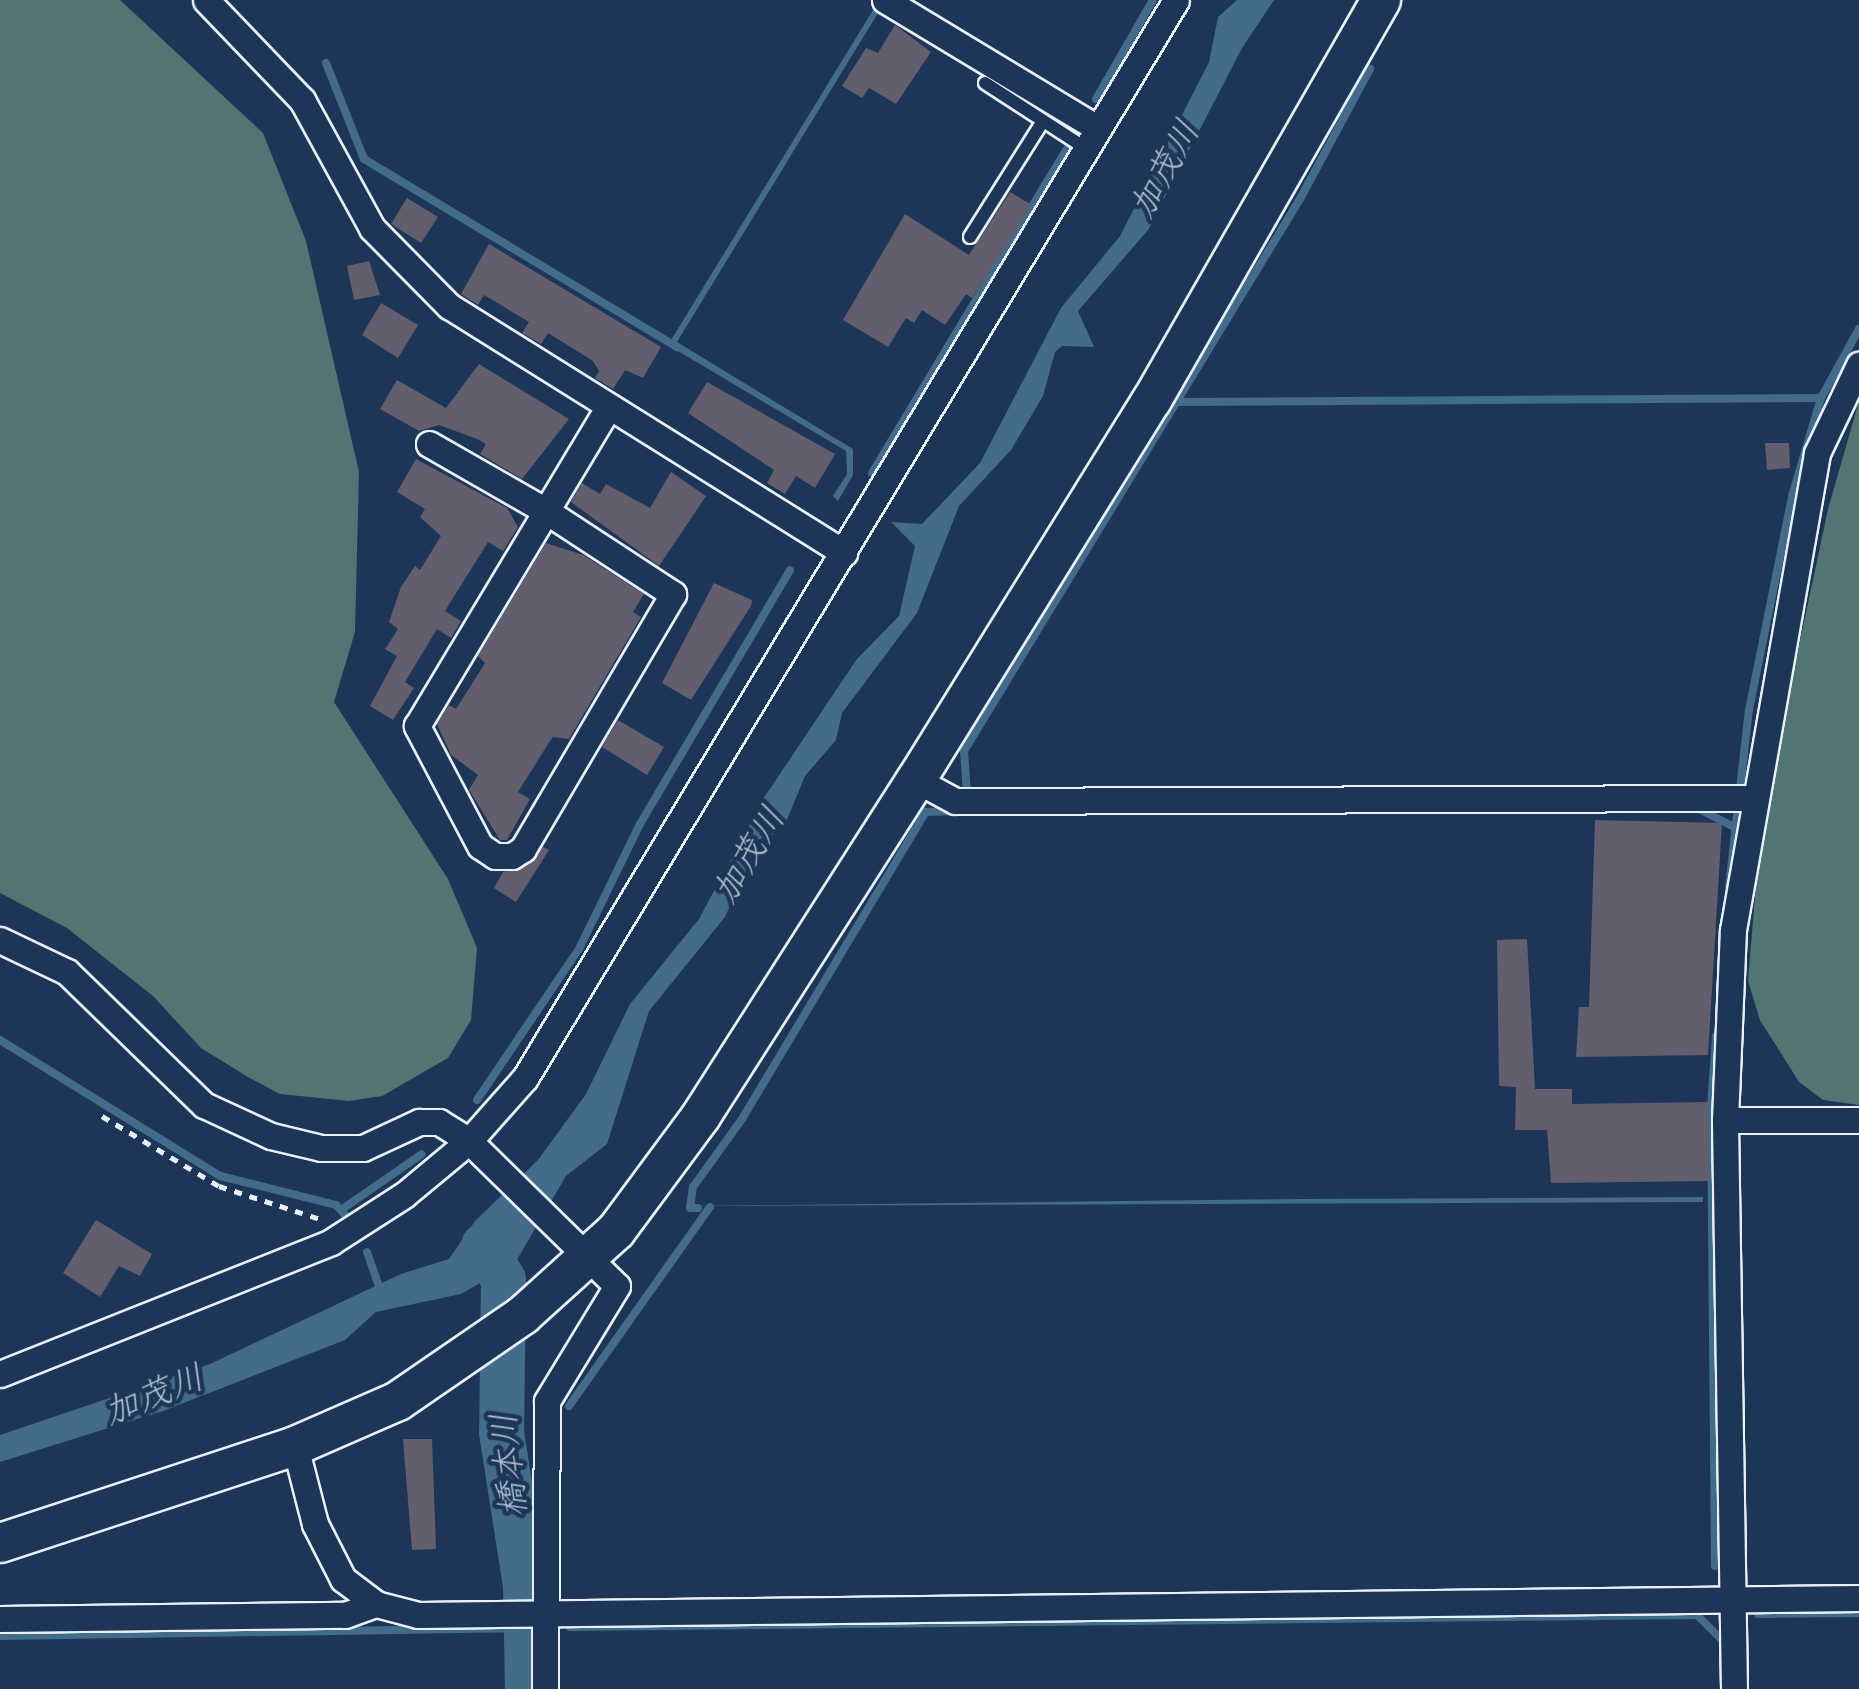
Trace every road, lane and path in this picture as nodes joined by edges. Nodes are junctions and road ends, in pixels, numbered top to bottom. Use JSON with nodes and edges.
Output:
{"nodes":[{"id":1,"x":885,"y":0,"type":"edge"},
{"id":2,"x":1176,"y":0,"type":"edge"},
{"id":3,"x":1381,"y":0,"type":"edge"},
{"id":4,"x":210,"y":1,"type":"edge"},
{"id":5,"x":984,"y":83,"type":"dead end"},
{"id":6,"x":1044,"y":122,"type":"junction"},
{"id":7,"x":1091,"y":138,"type":"junction"},
{"id":8,"x":970,"y":237,"type":"dead end"},
{"id":9,"x":1859,"y":365,"type":"edge"},
{"id":10,"x":608,"y":408,"type":"junction"},
{"id":11,"x":429,"y":444,"type":"dead end"},
{"id":12,"x":546,"y":511,"type":"junction"},
{"id":13,"x":844,"y":552,"type":"junction"},
{"id":14,"x":916,"y":780,"type":"junction"},
{"id":15,"x":1752,"y":798,"type":"junction"},
{"id":16,"x":0,"y":940,"type":"edge"},
{"id":17,"x":102,"y":1116,"type":"dead end"},
{"id":18,"x":1725,"y":1120,"type":"junction"},
{"id":19,"x":1859,"y":1120,"type":"edge"},
{"id":20,"x":469,"y":1142,"type":"junction"},
{"id":21,"x":338,"y":1238,"type":"junction"},
{"id":22,"x":585,"y":1260,"type":"junction"},
{"id":23,"x":0,"y":1374,"type":"edge"},
{"id":24,"x":295,"y":1446,"type":"junction"},
{"id":25,"x":0,"y":1542,"type":"edge"},
{"id":26,"x":1859,"y":1598,"type":"edge"},
{"id":27,"x":1732,"y":1600,"type":"junction"},
{"id":28,"x":376,"y":1604,"type":"junction"},
{"id":29,"x":533,"y":1612,"type":"junction"},
{"id":30,"x":0,"y":1619,"type":"edge"},
{"id":31,"x":545,"y":1689,"type":"edge"},
{"id":32,"x":1734,"y":1689,"type":"edge"}],
"edges":[{"from":1,"to":7,"type":"street"},
{"from":2,"to":7,"type":"street"},
{"from":3,"to":14,"type":"street"},
{"from":4,"to":10,"type":"street"},
{"from":5,"to":6,"type":"lane"},
{"from":6,"to":7,"type":"lane"},
{"from":6,"to":8,"type":"lane"},
{"from":7,"to":13,"type":"street"},
{"from":9,"to":15,"type":"street"},
{"from":10,"to":12,"type":"street"},
{"from":10,"to":13,"type":"street"},
{"from":11,"to":12,"type":"street"},
{"from":12,"to":12,"type":"street"},
{"from":13,"to":20,"type":"street"},
{"from":14,"to":15,"type":"street"},
{"from":14,"to":22,"type":"street"},
{"from":15,"to":18,"type":"street"},
{"from":16,"to":20,"type":"street"},
{"from":17,"to":21,"type":"path"},
{"from":18,"to":19,"type":"street"},
{"from":18,"to":27,"type":"street"},
{"from":20,"to":21,"type":"street"},
{"from":20,"to":22,"type":"street"},
{"from":21,"to":23,"type":"street"},
{"from":22,"to":24,"type":"street"},
{"from":22,"to":29,"type":"street"},
{"from":24,"to":25,"type":"street"},
{"from":24,"to":28,"type":"street"},
{"from":26,"to":27,"type":"street"},
{"from":27,"to":29,"type":"street"},
{"from":27,"to":32,"type":"street"},
{"from":28,"to":29,"type":"street"},
{"from":28,"to":30,"type":"street"},
{"from":29,"to":31,"type":"street"}]}
